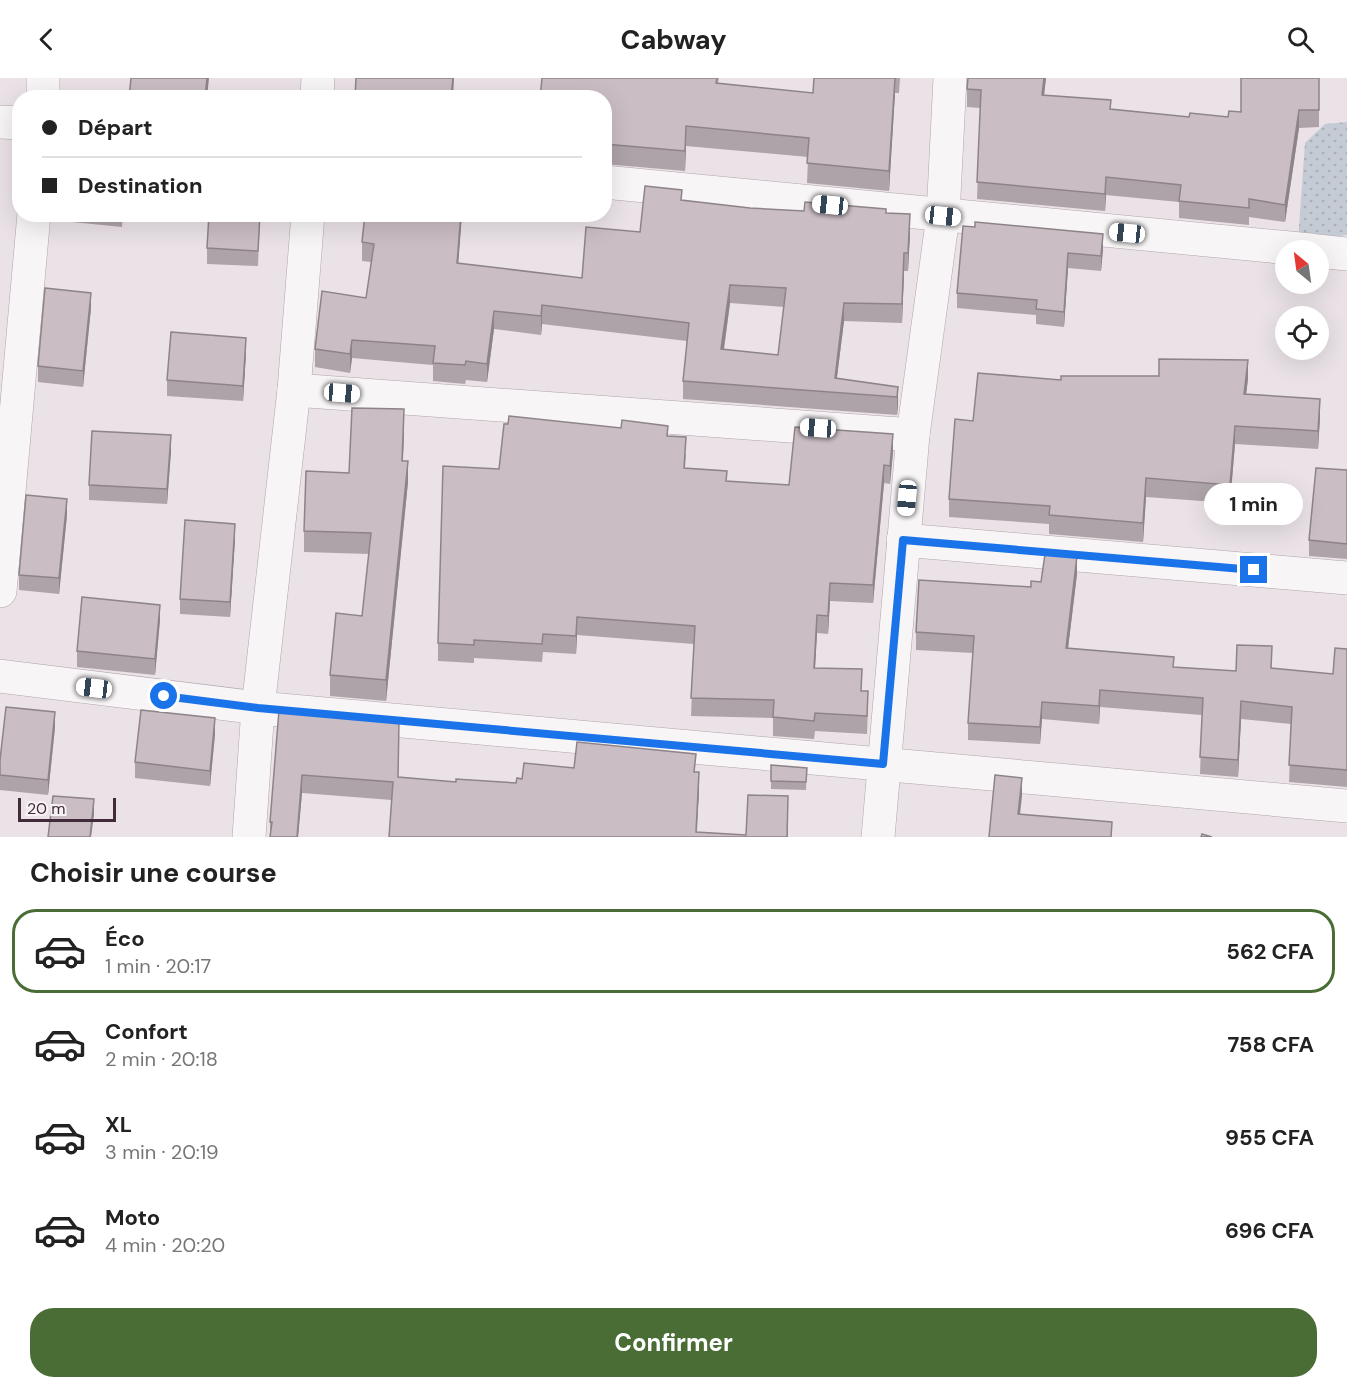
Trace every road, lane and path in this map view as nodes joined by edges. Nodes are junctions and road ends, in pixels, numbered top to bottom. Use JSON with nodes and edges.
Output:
{"nodes":[{"id":1,"x":950,"y":78,"type":"edge"},
{"id":2,"x":612,"y":183,"type":"edge"},
{"id":3,"x":943,"y":216,"type":"junction"},
{"id":4,"x":33,"y":222,"type":"edge"},
{"id":5,"x":307,"y":222,"type":"edge"},
{"id":6,"x":1275,"y":247,"type":"edge"},
{"id":7,"x":1329,"y":252,"type":"edge"},
{"id":8,"x":1347,"y":254,"type":"edge"},
{"id":9,"x":294,"y":390,"type":"junction"},
{"id":10,"x":8,"y":406,"type":"edge"},
{"id":11,"x":913,"y":435,"type":"junction"},
{"id":12,"x":903,"y":540,"type":"junction"},
{"id":13,"x":1347,"y":578,"type":"edge"},
{"id":14,"x":0,"y":591,"type":"edge"},
{"id":15,"x":0,"y":676,"type":"edge"},
{"id":16,"x":258,"y":708,"type":"junction"},
{"id":17,"x":883,"y":764,"type":"junction"},
{"id":18,"x":1347,"y":806,"type":"edge"},
{"id":19,"x":249,"y":837,"type":"edge"},
{"id":20,"x":878,"y":837,"type":"edge"}],
"edges":[{"from":1,"to":3,"type":"street"},
{"from":2,"to":3,"type":"street"},
{"from":3,"to":6,"type":"street"},
{"from":3,"to":11,"type":"street"},
{"from":4,"to":10,"type":"street"},
{"from":5,"to":9,"type":"street"},
{"from":7,"to":8,"type":"street"},
{"from":9,"to":11,"type":"street"},
{"from":9,"to":16,"type":"street"},
{"from":10,"to":14,"type":"street"},
{"from":11,"to":12,"type":"street"},
{"from":12,"to":13,"type":"street"},
{"from":12,"to":17,"type":"street"},
{"from":15,"to":16,"type":"street"},
{"from":16,"to":17,"type":"street"},
{"from":16,"to":19,"type":"street"},
{"from":17,"to":18,"type":"street"},
{"from":17,"to":20,"type":"street"}]}
